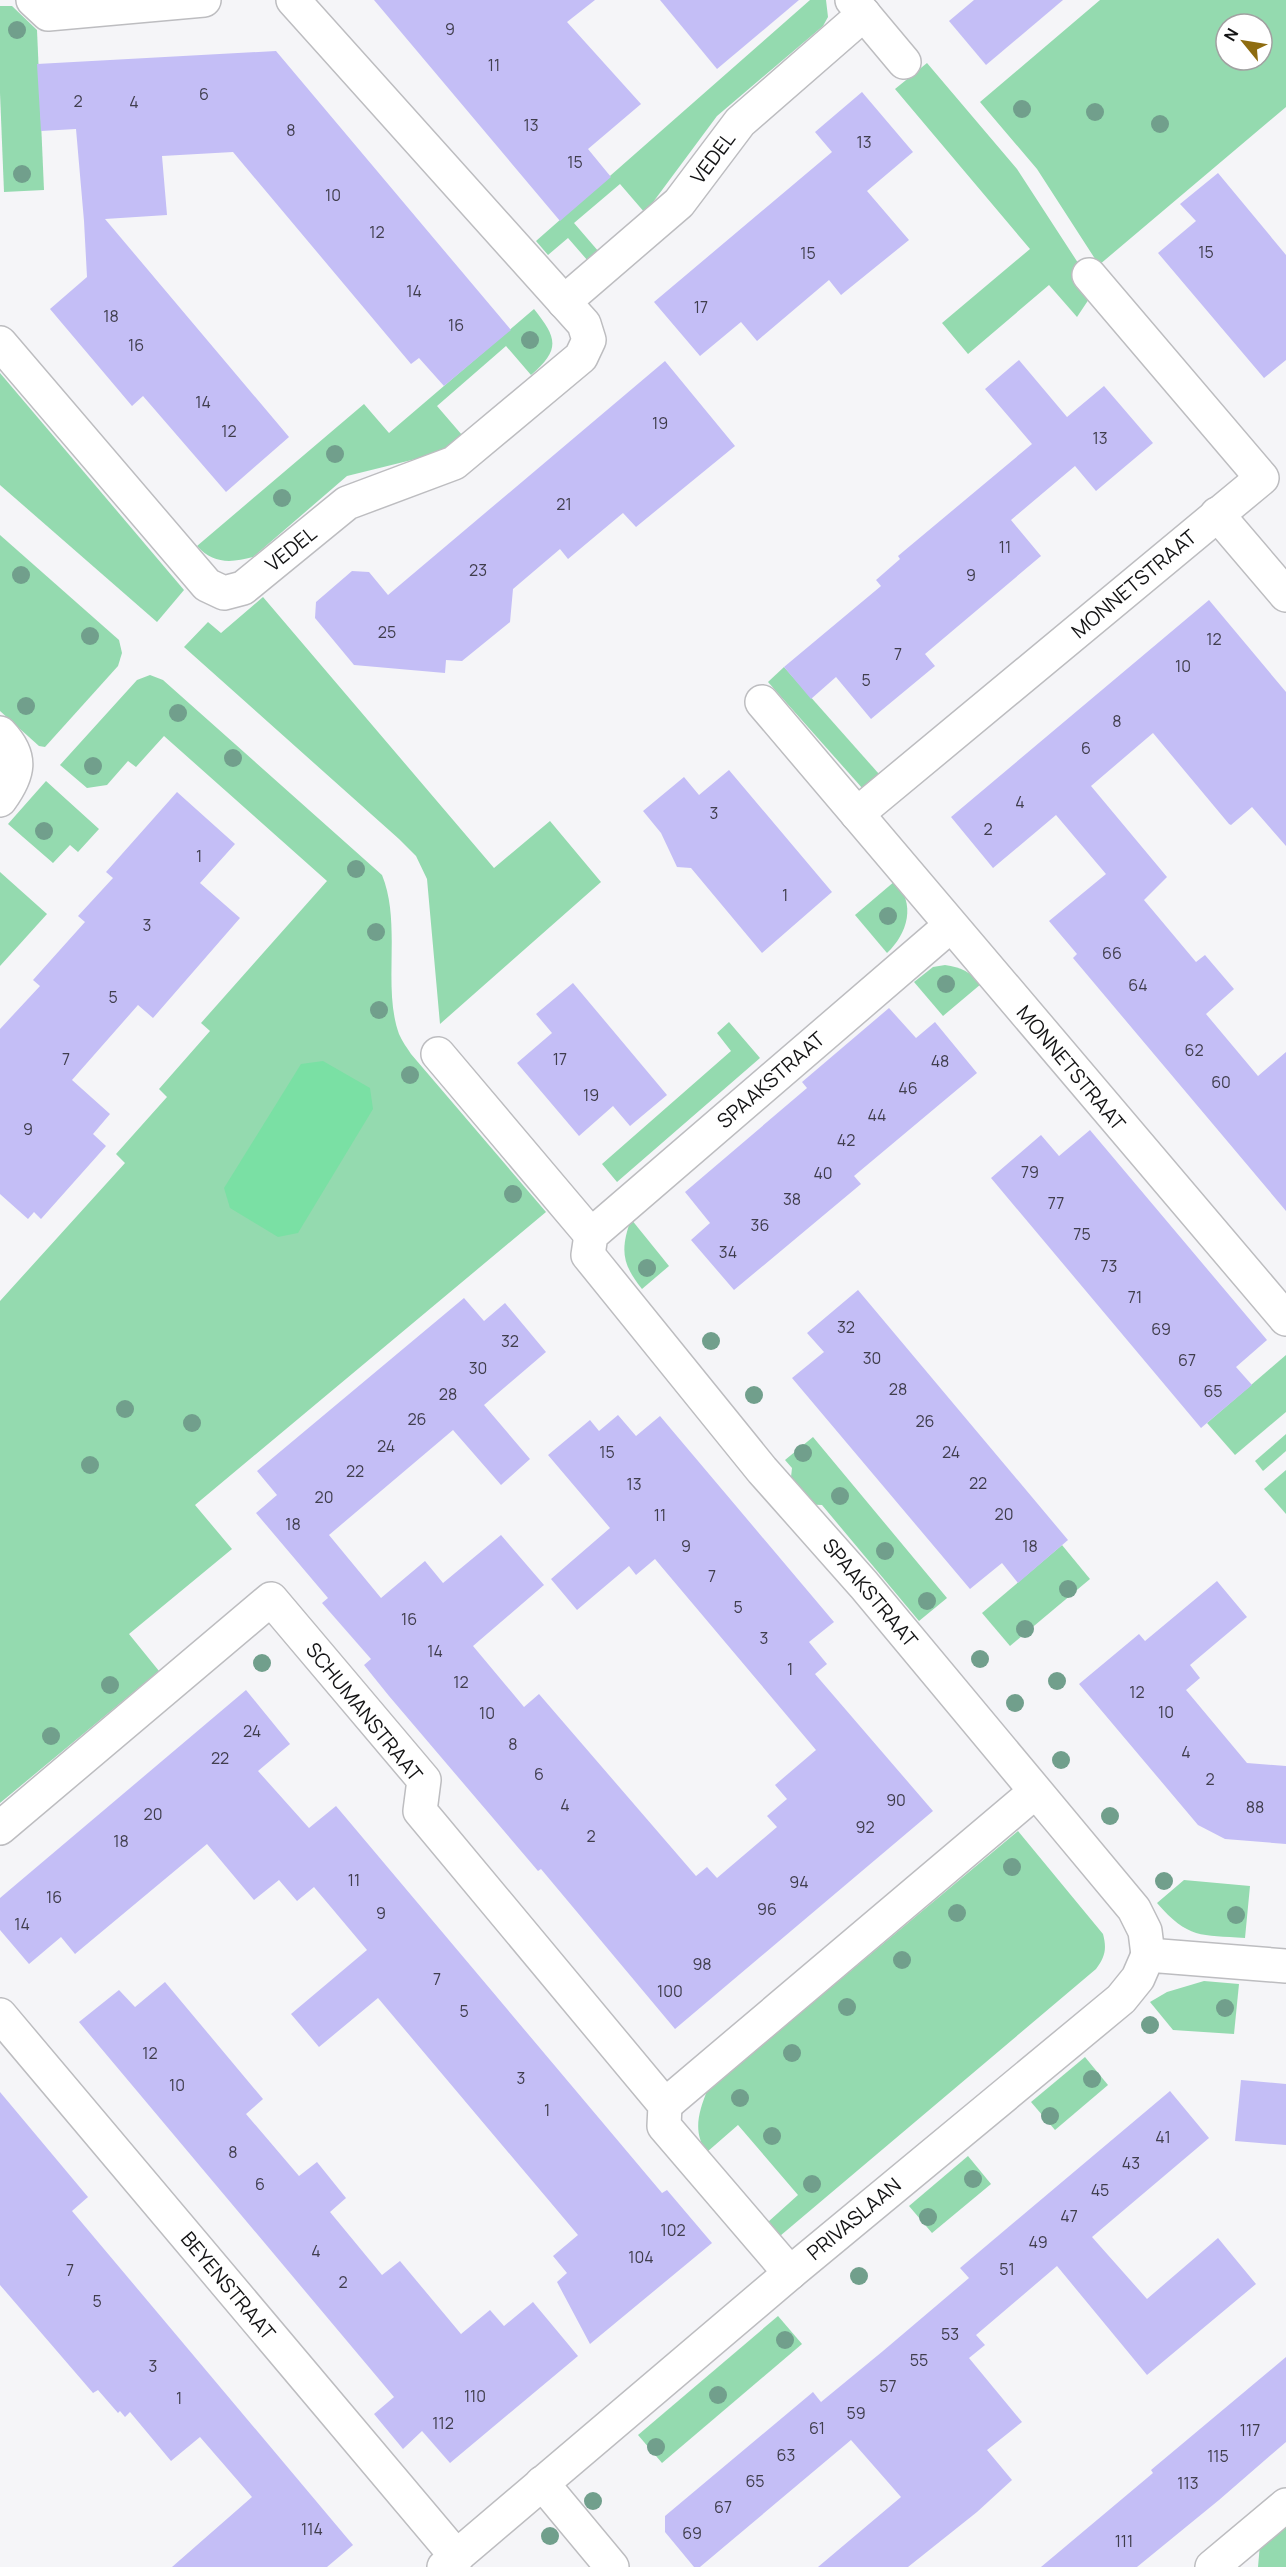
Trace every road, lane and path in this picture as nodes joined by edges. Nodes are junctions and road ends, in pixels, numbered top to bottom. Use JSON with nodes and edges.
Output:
{"nodes":[{"id":1,"x":33,"y":0,"type":"edge"},
{"id":2,"x":204,"y":0,"type":"edge"},
{"id":3,"x":293,"y":0,"type":"edge"},
{"id":4,"x":858,"y":7,"type":"edge"},
{"id":5,"x":904,"y":62,"type":"dead end"},
{"id":6,"x":1089,"y":275,"type":"dead end"},
{"id":7,"x":564,"y":302,"type":"junction"},
{"id":8,"x":0,"y":343,"type":"edge"},
{"id":9,"x":1217,"y":514,"type":"junction"},
{"id":10,"x":1286,"y":595,"type":"edge"},
{"id":11,"x":762,"y":702,"type":"dead end"},
{"id":12,"x":0,"y":733,"type":"edge"},
{"id":13,"x":0,"y":800,"type":"edge"},
{"id":14,"x":857,"y":814,"type":"junction"},
{"id":15,"x":950,"y":926,"type":"junction"},
{"id":16,"x":438,"y":1054,"type":"dead end"},
{"id":17,"x":591,"y":1235,"type":"junction"},
{"id":18,"x":1286,"y":1319,"type":"edge"},
{"id":19,"x":1035,"y":1792,"type":"junction"},
{"id":20,"x":0,"y":1828,"type":"edge"},
{"id":21,"x":1148,"y":1955,"type":"junction"},
{"id":22,"x":1286,"y":1966,"type":"edge"},
{"id":23,"x":0,"y":2015,"type":"edge"},
{"id":24,"x":665,"y":2105,"type":"junction"},
{"id":25,"x":790,"y":2272,"type":"junction"},
{"id":26,"x":542,"y":2483,"type":"junction"},
{"id":27,"x":1286,"y":2505,"type":"edge"},
{"id":28,"x":451,"y":2562,"type":"edge"},
{"id":29,"x":612,"y":2567,"type":"edge"},
{"id":30,"x":1212,"y":2567,"type":"edge"}],
"edges":[{"from":1,"to":2,"type":"street"},
{"from":3,"to":7,"type":"street","name":"VEDEL"},
{"from":4,"to":5,"type":"street","name":"VEDEL"},
{"from":4,"to":7,"type":"street","name":"VEDEL"},
{"from":6,"to":9,"type":"street","name":"MONNETSTRAAT"},
{"from":7,"to":8,"type":"street","name":"VEDEL"},
{"from":9,"to":10,"type":"street"},
{"from":9,"to":14,"type":"street","name":"MONNETSTRAAT"},
{"from":11,"to":14,"type":"street","name":"MONNETSTRAAT"},
{"from":12,"to":13,"type":"street"},
{"from":14,"to":15,"type":"street","name":"MONNETSTRAAT"},
{"from":15,"to":17,"type":"street","name":"SPAAKSTRAAT"},
{"from":15,"to":18,"type":"street","name":"MONNETSTRAAT"},
{"from":16,"to":17,"type":"street"},
{"from":17,"to":19,"type":"street","name":"SPAAKSTRAAT"},
{"from":19,"to":21,"type":"street","name":"SPAAKSTRAAT"},
{"from":19,"to":24,"type":"street"},
{"from":20,"to":24,"type":"street","name":"SCHUMANSTRAAT"},
{"from":21,"to":22,"type":"street"},
{"from":21,"to":25,"type":"street","name":"PRIVASLAAN"},
{"from":23,"to":28,"type":"street","name":"BEYENSTRAAT"},
{"from":24,"to":25,"type":"street","name":"SCHUMANSTRAAT"},
{"from":25,"to":26,"type":"street","name":"PRIVASLAAN"},
{"from":26,"to":28,"type":"street","name":"PRIVASLAAN"},
{"from":26,"to":29,"type":"street"},
{"from":27,"to":30,"type":"street"}]}
